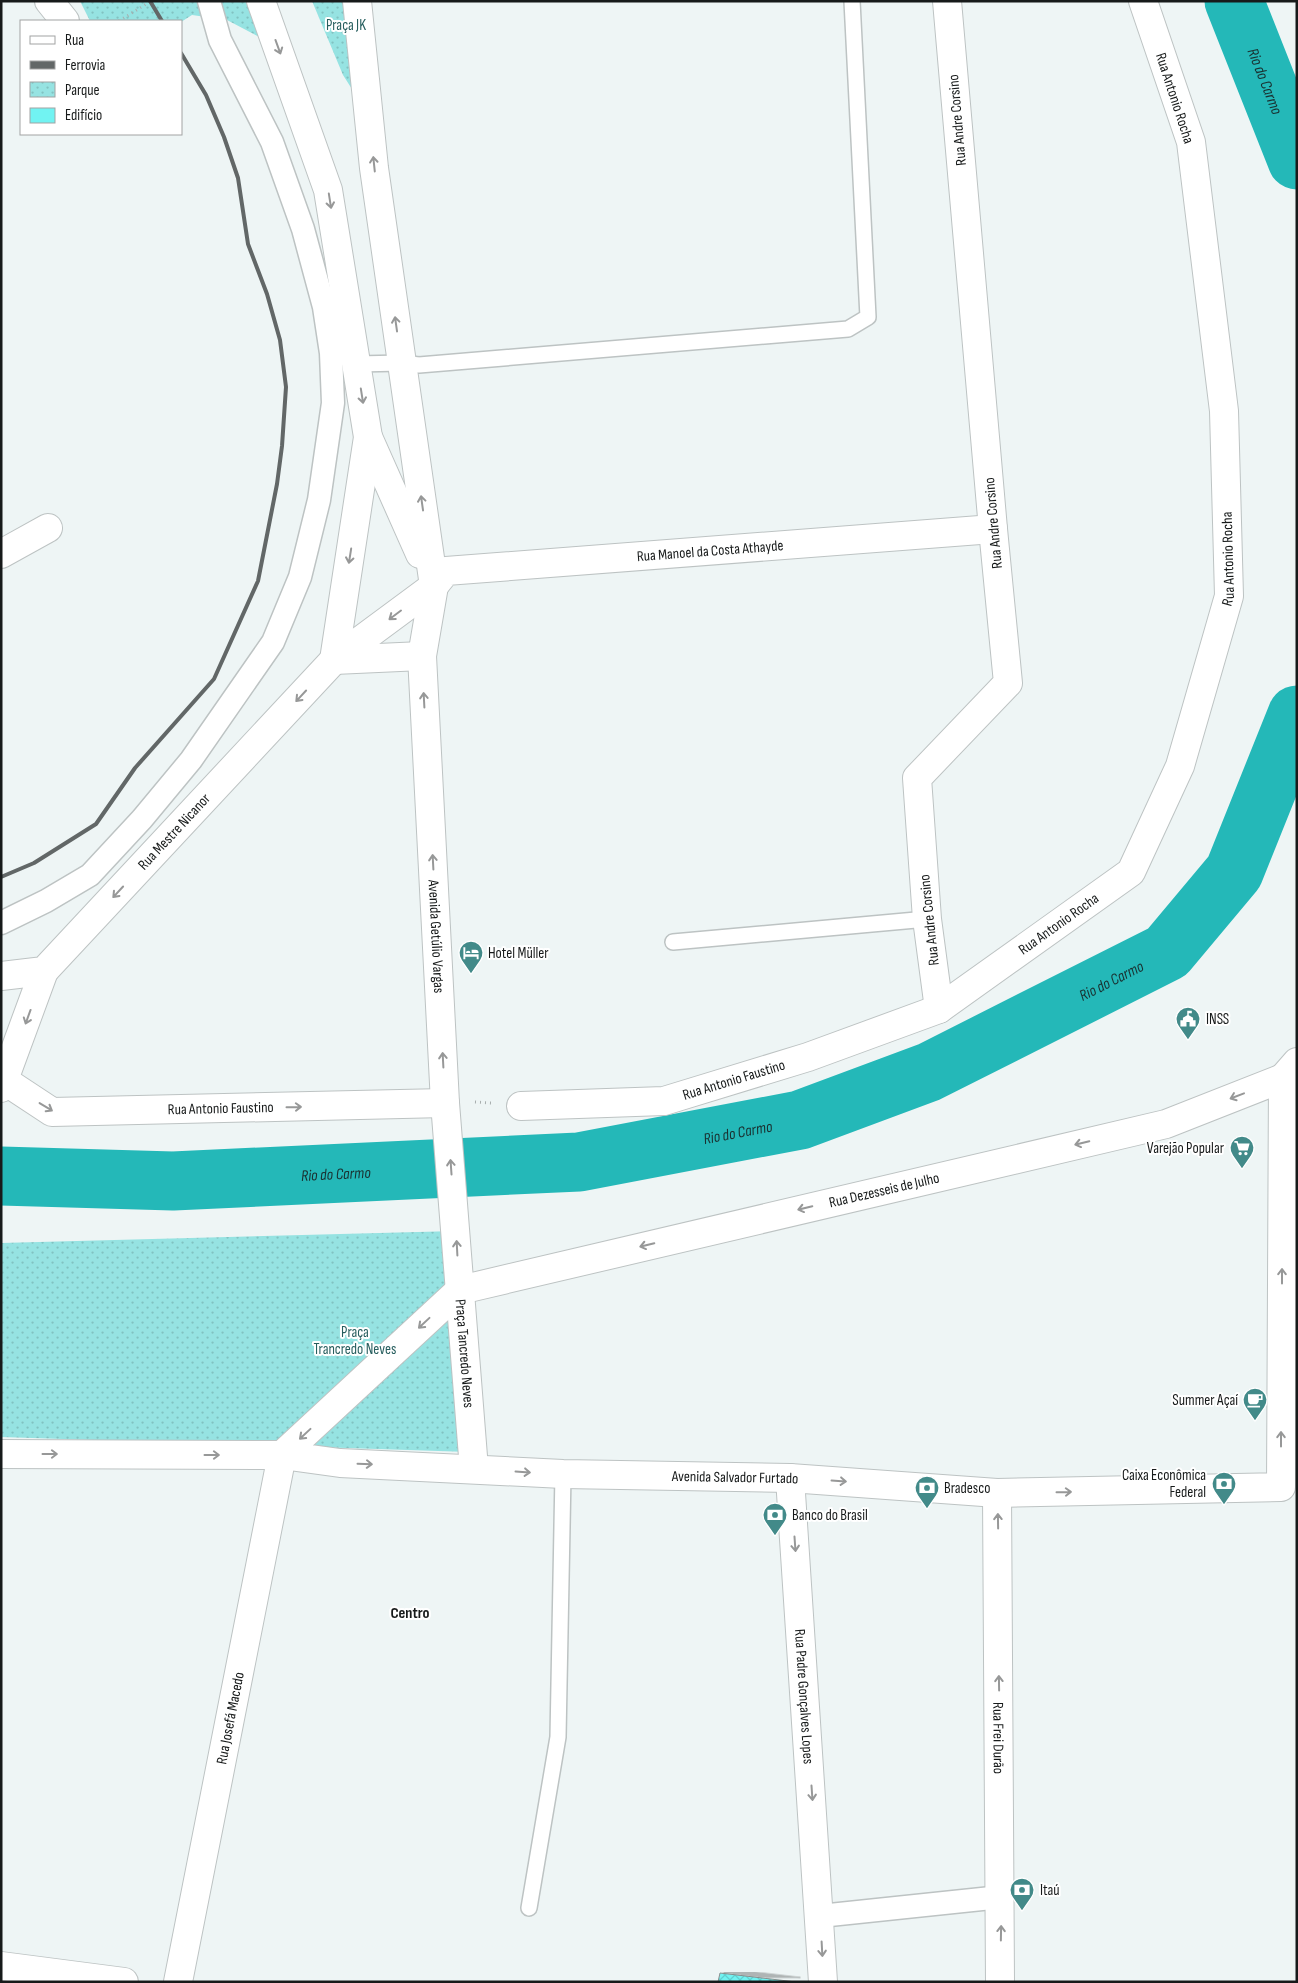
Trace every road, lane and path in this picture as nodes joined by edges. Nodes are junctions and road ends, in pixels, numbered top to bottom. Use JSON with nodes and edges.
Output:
{"nodes":[{"id":1,"x":49,"y":1,"type":"edge"},
{"id":2,"x":150,"y":1,"type":"edge"},
{"id":3,"x":209,"y":1,"type":"edge"},
{"id":4,"x":261,"y":1,"type":"edge"},
{"id":5,"x":357,"y":1,"type":"edge"},
{"id":6,"x":852,"y":1,"type":"edge"},
{"id":7,"x":947,"y":1,"type":"edge"},
{"id":8,"x":1142,"y":1,"type":"edge"},
{"id":9,"x":64,"y":20,"type":"edge"},
{"id":10,"x":121,"y":20,"type":"edge"},
{"id":11,"x":402,"y":363,"type":"junction"},
{"id":12,"x":357,"y":364,"type":"junction"},
{"id":13,"x":368,"y":436,"type":"junction"},
{"id":14,"x":48,"y":528,"type":"dead end"},
{"id":15,"x":993,"y":529,"type":"junction"},
{"id":16,"x":1,"y":554,"type":"edge"},
{"id":17,"x":434,"y":586,"type":"junction"},
{"id":18,"x":422,"y":656,"type":"junction"},
{"id":19,"x":334,"y":660,"type":"junction"},
{"id":20,"x":927,"y":919,"type":"junction"},
{"id":21,"x":1,"y":923,"type":"edge"},
{"id":22,"x":673,"y":942,"type":"dead end"},
{"id":23,"x":44,"y":971,"type":"junction"},
{"id":24,"x":1,"y":976,"type":"edge"},
{"id":25,"x":939,"y":1009,"type":"junction"},
{"id":26,"x":1290,"y":1070,"type":"edge"},
{"id":27,"x":3,"y":1085,"type":"edge"},
{"id":28,"x":521,"y":1106,"type":"dead end"},
{"id":29,"x":447,"y":1114,"type":"junction"},
{"id":30,"x":460,"y":1290,"type":"junction"},
{"id":31,"x":1,"y":1454,"type":"edge"},
{"id":32,"x":282,"y":1455,"type":"junction"},
{"id":33,"x":474,"y":1468,"type":"junction"},
{"id":34,"x":563,"y":1474,"type":"junction"},
{"id":35,"x":790,"y":1478,"type":"junction"},
{"id":36,"x":997,"y":1493,"type":"junction"},
{"id":37,"x":1001,"y":1897,"type":"junction"},
{"id":38,"x":529,"y":1908,"type":"dead end"},
{"id":39,"x":820,"y":1916,"type":"junction"},
{"id":40,"x":1,"y":1966,"type":"edge"},
{"id":41,"x":124,"y":1982,"type":"edge"},
{"id":42,"x":178,"y":1982,"type":"edge"},
{"id":43,"x":824,"y":1982,"type":"edge"},
{"id":44,"x":1000,"y":1982,"type":"edge"}],
"edges":[{"from":1,"to":9,"type":"street"},
{"from":2,"to":10,"type":"path"},
{"from":3,"to":21,"type":"street"},
{"from":4,"to":12,"type":"street","one_way":true},
{"from":11,"to":5,"type":"street","name":"Avenida Getúlio Vargas","one_way":true},
{"from":6,"to":11,"type":"lane"},
{"from":7,"to":15,"type":"street","name":"Rua Andre Corsino"},
{"from":8,"to":25,"type":"street","name":"Rua Antonio Rocha"},
{"from":11,"to":12,"type":"lane"},
{"from":17,"to":11,"type":"street","name":"Avenida Getúlio Vargas","one_way":true},
{"from":12,"to":13,"type":"street","one_way":true},
{"from":13,"to":17,"type":"street"},
{"from":13,"to":19,"type":"street","one_way":true},
{"from":14,"to":16,"type":"street"},
{"from":15,"to":17,"type":"street","name":"Rua Manoel da Costa Athayde"},
{"from":15,"to":20,"type":"street","name":"Rua Andre Corsino"},
{"from":17,"to":18,"type":"street","name":"Avenida Getúlio Vargas"},
{"from":17,"to":19,"type":"street","name":"Rua Manoel da Costa Athayde","one_way":true},
{"from":18,"to":19,"type":"street"},
{"from":29,"to":18,"type":"street","name":"Avenida Getúlio Vargas","one_way":true},
{"from":19,"to":23,"type":"street","name":"Rua Mestre Nicanor","one_way":true},
{"from":20,"to":22,"type":"lane"},
{"from":20,"to":25,"type":"street","name":"Rua Andre Corsino"},
{"from":23,"to":24,"type":"street"},
{"from":23,"to":27,"type":"street","one_way":true},
{"from":25,"to":28,"type":"street","name":"Rua Antonio Faustino"},
{"from":26,"to":30,"type":"street","name":"Rua Dezesseis de Julho","one_way":true},
{"from":36,"to":26,"type":"street","name":"Avenida Salvador Furtado","one_way":true},
{"from":27,"to":29,"type":"street","name":"Rua Antonio Faustino","one_way":true},
{"from":30,"to":29,"type":"street","name":"Avenida Getúlio Vargas","one_way":true},
{"from":30,"to":32,"type":"street","name":"Praça Tancredo Neves","one_way":true},
{"from":30,"to":33,"type":"street","name":"Praça Tancredo Neves"},
{"from":31,"to":32,"type":"street","one_way":true},
{"from":32,"to":33,"type":"street","one_way":true},
{"from":32,"to":42,"type":"street","name":"Rua Josefá Macedo"},
{"from":33,"to":34,"type":"street","name":"Avenida Salvador Furtado","one_way":true},
{"from":34,"to":35,"type":"street","name":"Avenida Salvador Furtado"},
{"from":34,"to":38,"type":"lane"},
{"from":35,"to":36,"type":"street","name":"Avenida Salvador Furtado","one_way":true},
{"from":35,"to":39,"type":"street","name":"Rua Padre Gonçalves Lopes","one_way":true},
{"from":37,"to":36,"type":"street","name":"Rua Frei Durão","one_way":true},
{"from":37,"to":39,"type":"street"},
{"from":44,"to":37,"type":"street","name":"Rua Frei Durão","one_way":true},
{"from":39,"to":43,"type":"street","name":"Rua Padre Gonçalves Lopes","one_way":true},
{"from":40,"to":41,"type":"street"}]}
